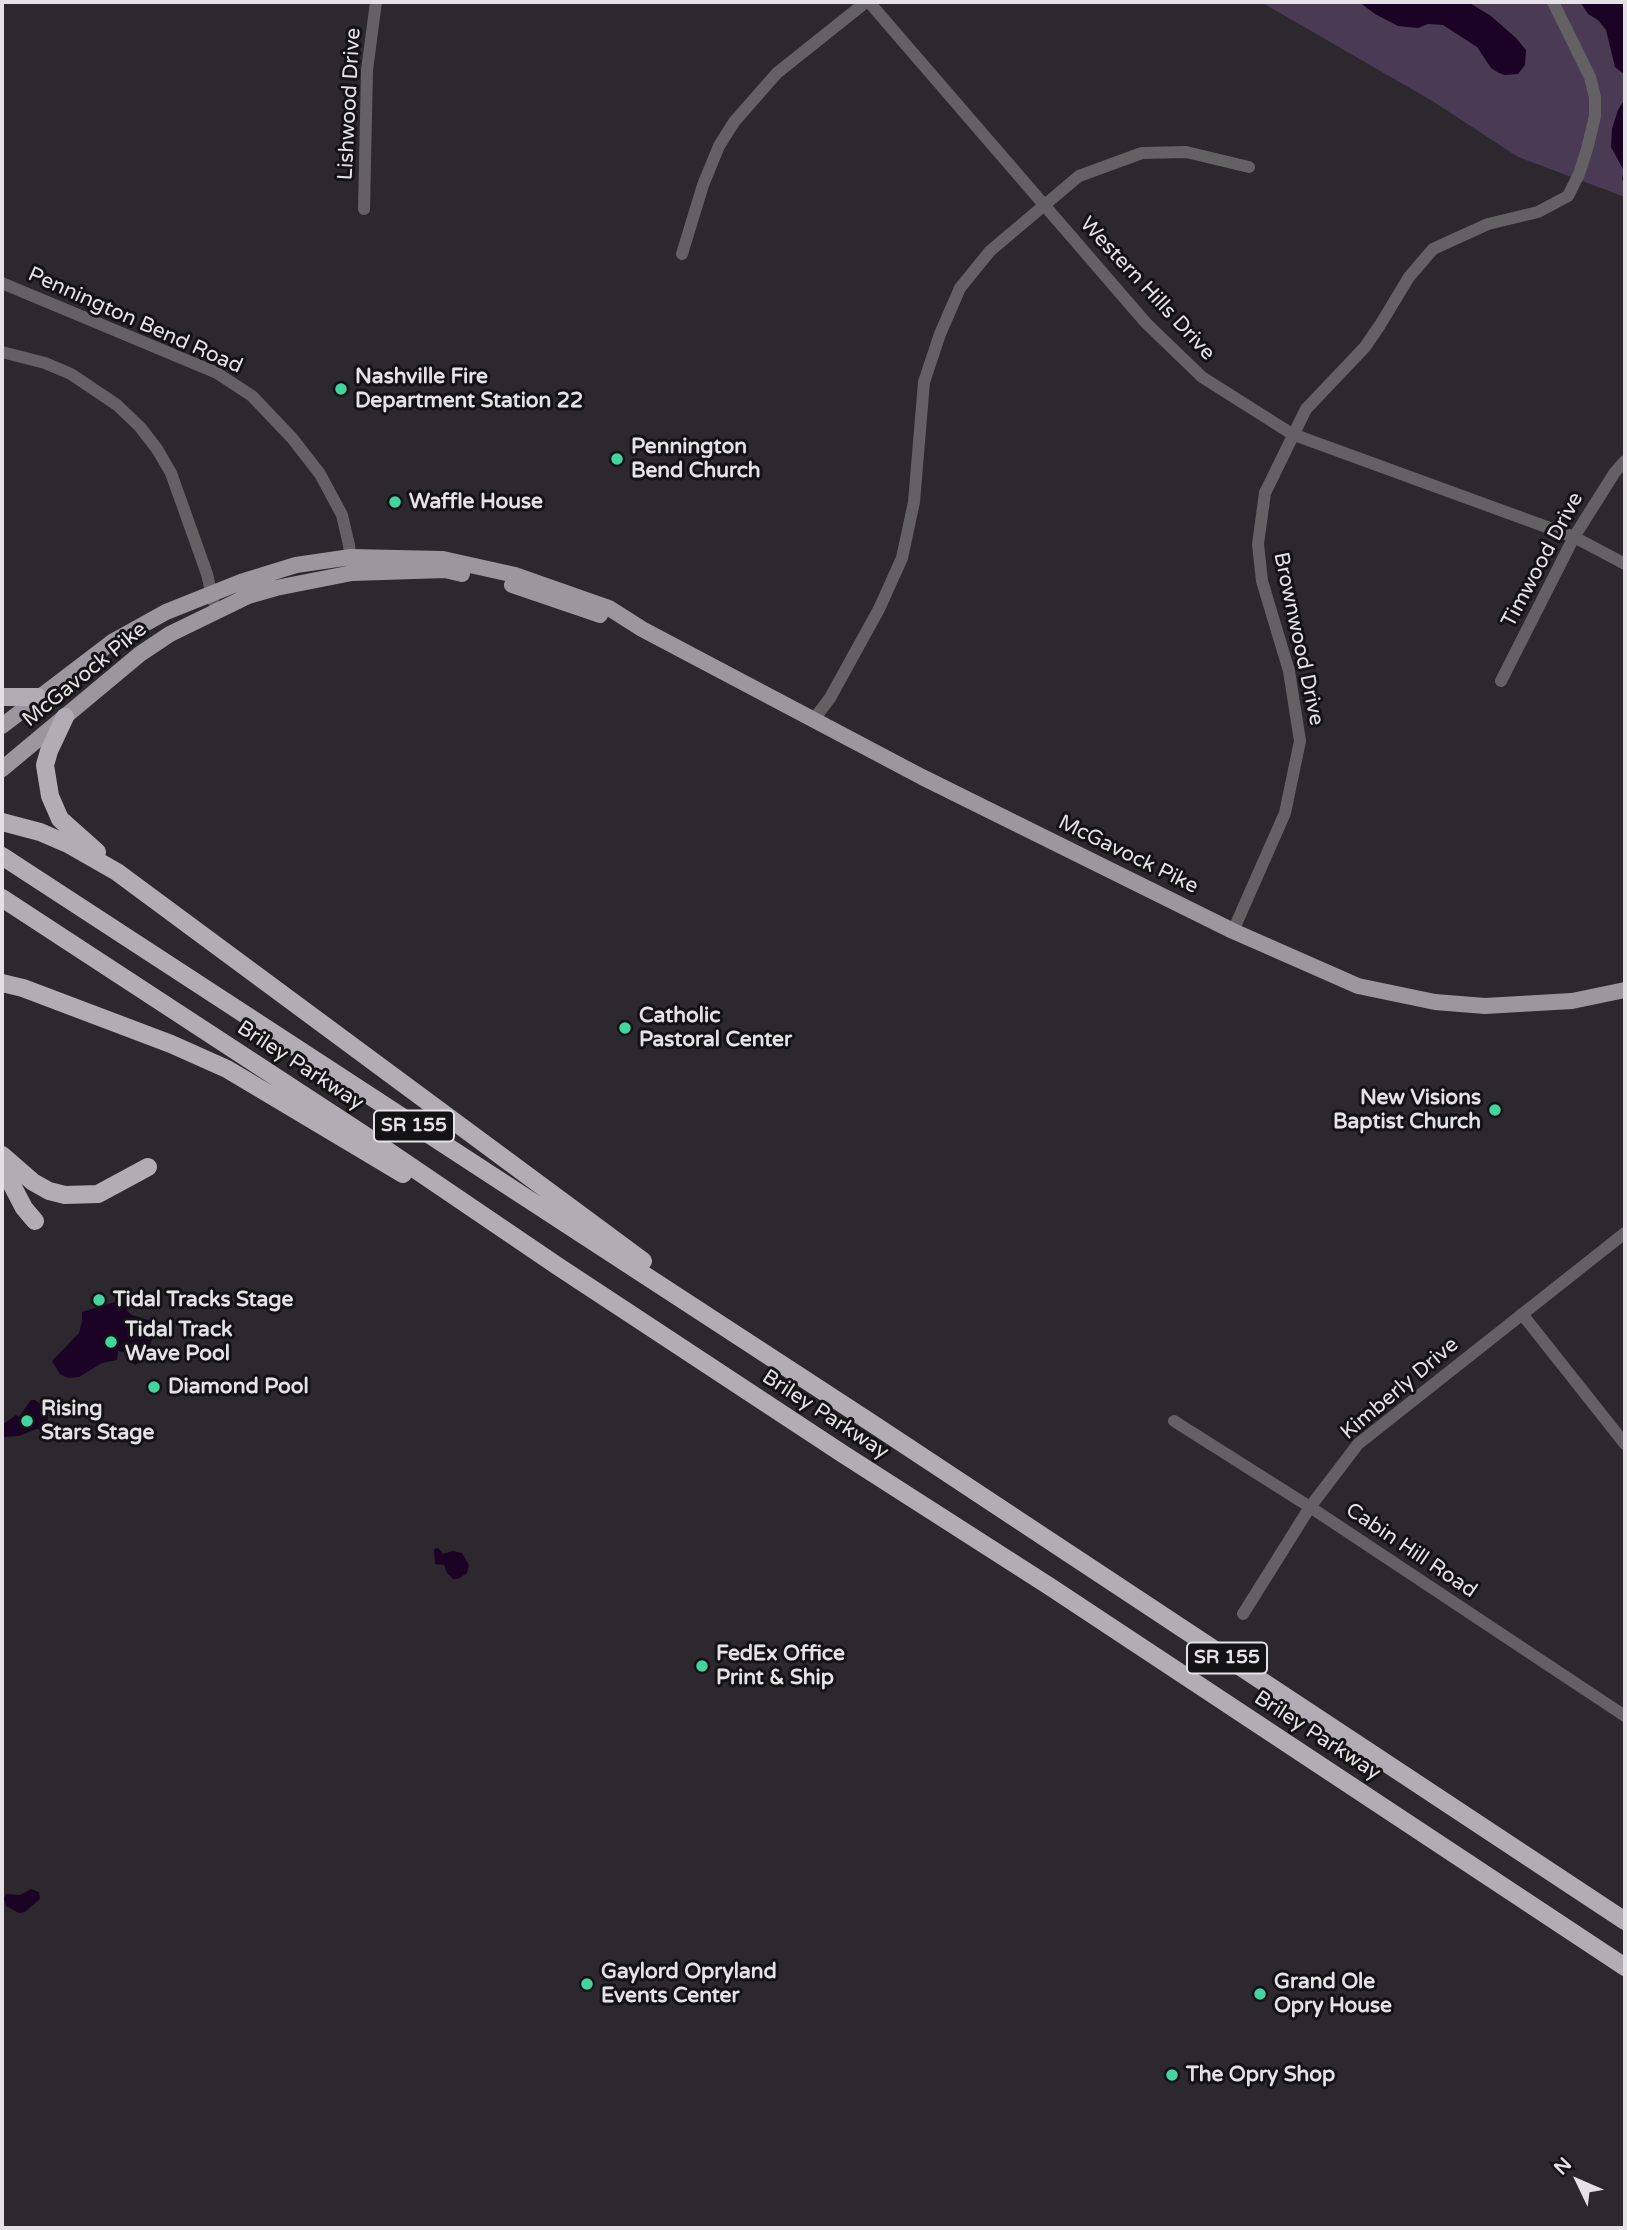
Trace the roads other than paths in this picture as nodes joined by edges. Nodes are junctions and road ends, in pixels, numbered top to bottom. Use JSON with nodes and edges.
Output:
{"nodes":[{"id":1,"x":376,"y":2,"type":"edge"},
{"id":2,"x":868,"y":2,"type":"edge"},
{"id":3,"x":1553,"y":2,"type":"edge"},
{"id":4,"x":1249,"y":167,"type":"dead end"},
{"id":5,"x":1044,"y":206,"type":"junction"},
{"id":6,"x":364,"y":209,"type":"dead end"},
{"id":7,"x":682,"y":254,"type":"dead end"},
{"id":8,"x":2,"y":283,"type":"edge"},
{"id":9,"x":2,"y":352,"type":"edge"},
{"id":10,"x":1292,"y":434,"type":"junction"},
{"id":11,"x":1625,"y":461,"type":"edge"},
{"id":12,"x":1574,"y":537,"type":"junction"},
{"id":13,"x":1625,"y":564,"type":"edge"},
{"id":14,"x":351,"y":565,"type":"junction"},
{"id":15,"x":211,"y":594,"type":"junction"},
{"id":16,"x":216,"y":611,"type":"junction"},
{"id":17,"x":1501,"y":681,"type":"dead end"},
{"id":18,"x":2,"y":697,"type":"edge"},
{"id":19,"x":38,"y":697,"type":"junction"},
{"id":20,"x":65,"y":717,"type":"junction"},
{"id":21,"x":814,"y":719,"type":"junction"},
{"id":22,"x":2,"y":726,"type":"edge"},
{"id":23,"x":2,"y":769,"type":"edge"},
{"id":24,"x":2,"y":822,"type":"edge"},
{"id":25,"x":2,"y":856,"type":"edge"},
{"id":26,"x":117,"y":872,"type":"junction"},
{"id":27,"x":2,"y":898,"type":"edge"},
{"id":28,"x":1233,"y":930,"type":"junction"},
{"id":29,"x":2,"y":974,"type":"edge"},
{"id":30,"x":2,"y":983,"type":"edge"},
{"id":31,"x":23,"y":989,"type":"junction"},
{"id":32,"x":1625,"y":990,"type":"edge"},
{"id":33,"x":2,"y":1155,"type":"edge"},
{"id":34,"x":2,"y":1166,"type":"edge"},
{"id":35,"x":148,"y":1167,"type":"dead end"},
{"id":36,"x":35,"y":1222,"type":"dead end"},
{"id":37,"x":1625,"y":1233,"type":"edge"},
{"id":38,"x":559,"y":1267,"type":"junction"},
{"id":39,"x":1522,"y":1314,"type":"junction"},
{"id":40,"x":828,"y":1395,"type":"junction"},
{"id":41,"x":1174,"y":1421,"type":"dead end"},
{"id":42,"x":1625,"y":1444,"type":"edge"},
{"id":43,"x":1310,"y":1507,"type":"junction"},
{"id":44,"x":1243,"y":1614,"type":"dead end"},
{"id":45,"x":1625,"y":1716,"type":"edge"},
{"id":46,"x":1625,"y":1921,"type":"edge"},
{"id":47,"x":1625,"y":1967,"type":"edge"}],
"edges":[{"from":1,"to":6,"type":"street","name":"Lishwood Drive"},
{"from":2,"to":5,"type":"street","name":"Western Hills Drive"},
{"from":2,"to":7,"type":"street"},
{"from":3,"to":10,"type":"street","name":"Brownwood Drive"},
{"from":4,"to":5,"type":"street"},
{"from":5,"to":10,"type":"street","name":"Western Hills Drive"},
{"from":5,"to":21,"type":"street"},
{"from":8,"to":14,"type":"street","name":"Pennington Bend Road"},
{"from":9,"to":15,"type":"street"},
{"from":10,"to":12,"type":"street","name":"Western Hills Drive"},
{"from":10,"to":28,"type":"street","name":"Brownwood Drive"},
{"from":11,"to":12,"type":"street","name":"Timwood Drive"},
{"from":12,"to":13,"type":"street","name":"Western Hills Drive"},
{"from":12,"to":17,"type":"street","name":"Timwood Drive"},
{"from":14,"to":15,"type":"main road","name":"McGavock Pike"},
{"from":14,"to":16,"type":"main road","name":"McGavock Pike"},
{"from":14,"to":21,"type":"main road","name":"McGavock Pike"},
{"from":15,"to":16,"type":"street"},
{"from":15,"to":19,"type":"main road","name":"McGavock Pike"},
{"from":16,"to":20,"type":"main road","name":"McGavock Pike"},
{"from":18,"to":19,"type":"highway"},
{"from":19,"to":22,"type":"main road","name":"McGavock Pike"},
{"from":20,"to":23,"type":"main road","name":"McGavock Pike"},
{"from":20,"to":26,"type":"highway"},
{"from":21,"to":28,"type":"main road","name":"McGavock Pike"},
{"from":24,"to":26,"type":"highway"},
{"from":25,"to":40,"type":"highway","name":"Briley Parkway","number":"SR 155"},
{"from":26,"to":40,"type":"highway"},
{"from":27,"to":38,"type":"highway","name":"Briley Parkway","number":"SR 155"},
{"from":28,"to":32,"type":"main road","name":"McGavock Pike"},
{"from":29,"to":31,"type":"highway"},
{"from":30,"to":31,"type":"highway"},
{"from":31,"to":38,"type":"highway"},
{"from":33,"to":35,"type":"highway"},
{"from":34,"to":36,"type":"highway"},
{"from":37,"to":39,"type":"street","name":"Kimberly Drive"},
{"from":38,"to":47,"type":"highway","name":"Briley Parkway","number":"SR 155"},
{"from":39,"to":42,"type":"street"},
{"from":39,"to":43,"type":"street","name":"Kimberly Drive"},
{"from":40,"to":46,"type":"highway","name":"Briley Parkway","number":"SR 155"},
{"from":41,"to":43,"type":"street","name":"Cabin Hill Road"},
{"from":43,"to":44,"type":"street","name":"Kimberly Drive"},
{"from":43,"to":45,"type":"street","name":"Cabin Hill Road"}]}
